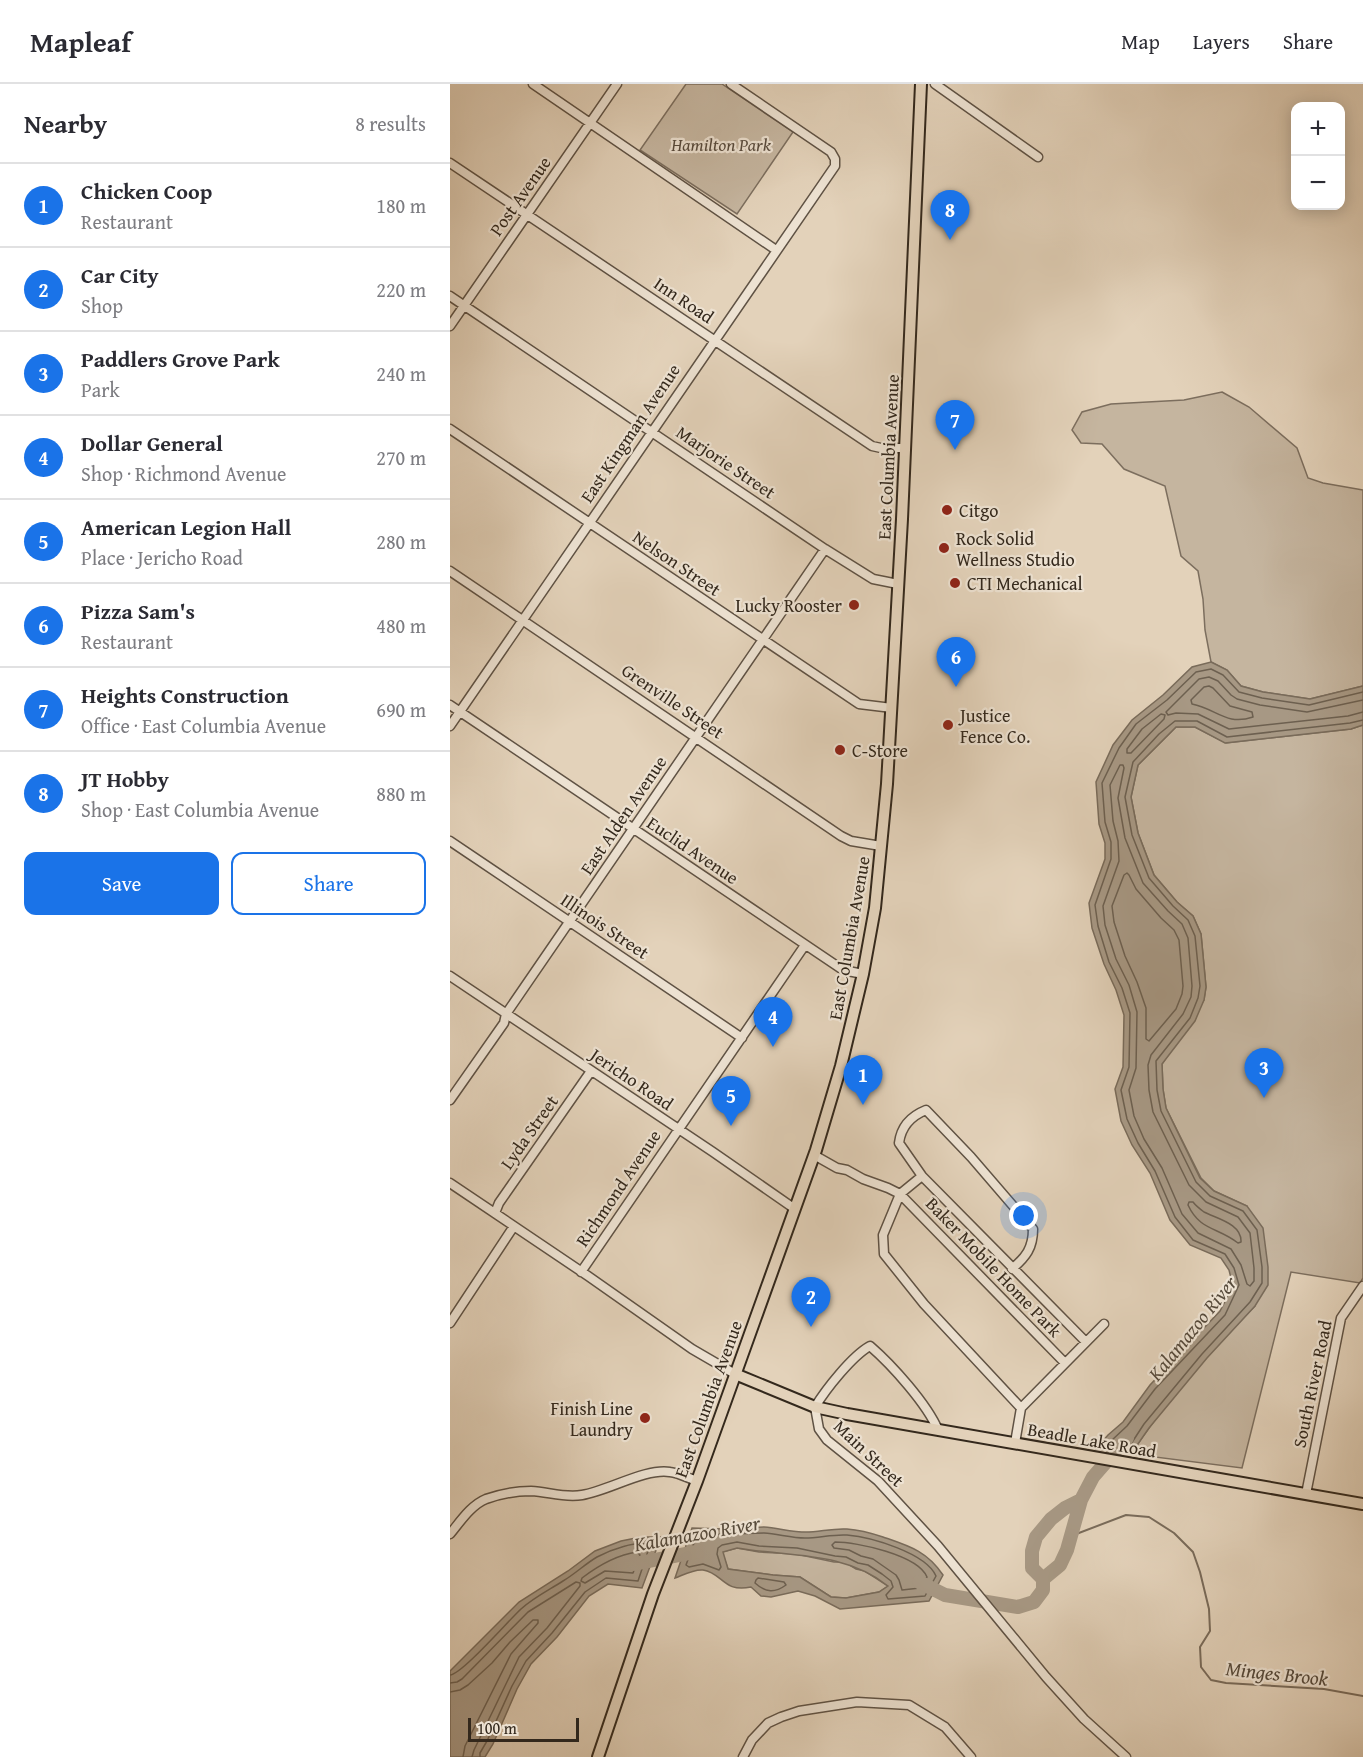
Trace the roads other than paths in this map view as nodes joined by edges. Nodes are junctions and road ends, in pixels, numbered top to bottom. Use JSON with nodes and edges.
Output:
{"nodes":[{"id":1,"x":532,"y":84,"type":"edge"},
{"id":2,"x":617,"y":84,"type":"edge"},
{"id":3,"x":731,"y":84,"type":"edge"},
{"id":4,"x":921,"y":84,"type":"edge"},
{"id":5,"x":935,"y":84,"type":"edge"},
{"id":6,"x":590,"y":123,"type":"junction"},
{"id":7,"x":1038,"y":157,"type":"dead end"},
{"id":8,"x":450,"y":163,"type":"edge"},
{"id":9,"x":527,"y":214,"type":"junction"},
{"id":10,"x":776,"y":250,"type":"junction"},
{"id":11,"x":450,"y":296,"type":"edge"},
{"id":12,"x":464,"y":305,"type":"junction"},
{"id":13,"x":450,"y":326,"type":"edge"},
{"id":14,"x":714,"y":340,"type":"junction"},
{"id":15,"x":450,"y":429,"type":"edge"},
{"id":16,"x":651,"y":431,"type":"junction"},
{"id":17,"x":905,"y":448,"type":"junction"},
{"id":18,"x":589,"y":523,"type":"junction"},
{"id":19,"x":825,"y":549,"type":"junction"},
{"id":20,"x":450,"y":571,"type":"edge"},
{"id":21,"x":898,"y":584,"type":"junction"},
{"id":22,"x":523,"y":620,"type":"junction"},
{"id":23,"x":763,"y":640,"type":"junction"},
{"id":24,"x":450,"y":705,"type":"edge"},
{"id":25,"x":892,"y":708,"type":"junction"},
{"id":26,"x":459,"y":712,"type":"junction"},
{"id":27,"x":450,"y":726,"type":"edge"},
{"id":28,"x":696,"y":737,"type":"junction"},
{"id":29,"x":633,"y":830,"type":"junction"},
{"id":30,"x":450,"y":841,"type":"edge"},
{"id":31,"x":881,"y":846,"type":"junction"},
{"id":32,"x":570,"y":921,"type":"junction"},
{"id":33,"x":805,"y":945,"type":"junction"},
{"id":34,"x":863,"y":974,"type":"junction"},
{"id":35,"x":450,"y":976,"type":"edge"},
{"id":36,"x":506,"y":1014,"type":"junction"},
{"id":37,"x":742,"y":1038,"type":"junction"},
{"id":38,"x":591,"y":1071,"type":"junction"},
{"id":39,"x":450,"y":1100,"type":"edge"},
{"id":40,"x":678,"y":1130,"type":"junction"},
{"id":41,"x":815,"y":1152,"type":"junction"},
{"id":42,"x":922,"y":1176,"type":"junction"},
{"id":43,"x":450,"y":1183,"type":"edge"},
{"id":44,"x":900,"y":1194,"type":"junction"},
{"id":45,"x":795,"y":1209,"type":"junction"},
{"id":46,"x":495,"y":1213,"type":"junction"},
{"id":47,"x":514,"y":1226,"type":"junction"},
{"id":48,"x":1012,"y":1269,"type":"junction"},
{"id":49,"x":581,"y":1272,"type":"junction"},
{"id":50,"x":1363,"y":1286,"type":"edge"},
{"id":51,"x":450,"y":1323,"type":"edge"},
{"id":52,"x":1104,"y":1324,"type":"dead end"},
{"id":53,"x":1086,"y":1342,"type":"junction"},
{"id":54,"x":1065,"y":1363,"type":"junction"},
{"id":55,"x":735,"y":1374,"type":"junction"},
{"id":56,"x":815,"y":1407,"type":"junction"},
{"id":57,"x":1021,"y":1408,"type":"junction"},
{"id":58,"x":938,"y":1430,"type":"junction"},
{"id":59,"x":1015,"y":1443,"type":"junction"},
{"id":60,"x":696,"y":1481,"type":"junction"},
{"id":61,"x":1306,"y":1494,"type":"junction"},
{"id":62,"x":1363,"y":1504,"type":"edge"},
{"id":63,"x":450,"y":1534,"type":"edge"},
{"id":64,"x":1120,"y":1755,"type":"edge"},
{"id":65,"x":598,"y":1757,"type":"edge"},
{"id":66,"x":743,"y":1757,"type":"edge"},
{"id":67,"x":971,"y":1757,"type":"edge"}],
"edges":[{"from":1,"to":6,"type":"street"},
{"from":2,"to":6,"type":"street","name":"Post Avenue"},
{"from":3,"to":10,"type":"street","name":"East Kingman Avenue"},
{"from":4,"to":17,"type":"main road","name":"East Columbia Avenue"},
{"from":5,"to":7,"type":"street"},
{"from":6,"to":9,"type":"street","name":"Post Avenue"},
{"from":6,"to":10,"type":"street"},
{"from":8,"to":9,"type":"street","name":"Inn Road"},
{"from":9,"to":12,"type":"street","name":"Post Avenue"},
{"from":9,"to":14,"type":"street","name":"Inn Road"},
{"from":10,"to":14,"type":"street","name":"East Kingman Avenue"},
{"from":11,"to":12,"type":"street","name":"Marjorie Street"},
{"from":12,"to":13,"type":"street","name":"Post Avenue"},
{"from":12,"to":16,"type":"street","name":"Marjorie Street"},
{"from":14,"to":16,"type":"street","name":"East Kingman Avenue"},
{"from":14,"to":17,"type":"street","name":"Inn Road"},
{"from":15,"to":18,"type":"street","name":"Nelson Street"},
{"from":16,"to":18,"type":"street","name":"East Kingman Avenue"},
{"from":16,"to":19,"type":"street","name":"Marjorie Street"},
{"from":17,"to":21,"type":"main road","name":"East Columbia Avenue"},
{"from":18,"to":22,"type":"street","name":"East Kingman Avenue"},
{"from":18,"to":23,"type":"street","name":"Nelson Street"},
{"from":19,"to":21,"type":"street","name":"Marjorie Street"},
{"from":19,"to":23,"type":"street","name":"East Alden Avenue"},
{"from":20,"to":22,"type":"street","name":"Grenville Street"},
{"from":21,"to":25,"type":"main road","name":"East Columbia Avenue"},
{"from":22,"to":26,"type":"street","name":"East Kingman Avenue"},
{"from":22,"to":28,"type":"street","name":"Grenville Street"},
{"from":23,"to":25,"type":"street","name":"Nelson Street"},
{"from":23,"to":28,"type":"street","name":"East Alden Avenue"},
{"from":24,"to":26,"type":"street","name":"Euclid Avenue"},
{"from":25,"to":31,"type":"main road","name":"East Columbia Avenue"},
{"from":26,"to":27,"type":"street","name":"East Kingman Avenue"},
{"from":26,"to":29,"type":"street","name":"Euclid Avenue"},
{"from":28,"to":29,"type":"street","name":"East Alden Avenue"},
{"from":28,"to":31,"type":"street","name":"Grenville Street"},
{"from":29,"to":32,"type":"street","name":"East Alden Avenue"},
{"from":29,"to":33,"type":"street","name":"Euclid Avenue"},
{"from":30,"to":32,"type":"street","name":"Illinois Street"},
{"from":31,"to":34,"type":"main road","name":"East Columbia Avenue"},
{"from":32,"to":36,"type":"street","name":"East Alden Avenue"},
{"from":32,"to":37,"type":"street","name":"Illinois Street"},
{"from":33,"to":34,"type":"street","name":"Euclid Avenue"},
{"from":33,"to":37,"type":"street","name":"Richmond Avenue"},
{"from":34,"to":41,"type":"main road","name":"East Columbia Avenue"},
{"from":35,"to":36,"type":"street","name":"Jericho Road"},
{"from":36,"to":38,"type":"street","name":"Jericho Road"},
{"from":36,"to":39,"type":"street","name":"East Alden Avenue"},
{"from":37,"to":40,"type":"street","name":"Richmond Avenue"},
{"from":38,"to":40,"type":"street","name":"Jericho Road"},
{"from":38,"to":46,"type":"street","name":"Lyda Street"},
{"from":40,"to":45,"type":"street","name":"Jericho Road"},
{"from":40,"to":49,"type":"street","name":"Richmond Avenue"},
{"from":41,"to":44,"type":"street"},
{"from":41,"to":45,"type":"main road","name":"East Columbia Avenue"},
{"from":42,"to":44,"type":"street","name":"Baker Mobile Home Park"},
{"from":42,"to":48,"type":"street","name":"Baker Mobile Home Park"},
{"from":42,"to":48,"type":"street","name":"Baker Mobile Home Park"},
{"from":43,"to":46,"type":"street","name":"Main Street"},
{"from":44,"to":54,"type":"street","name":"Baker Mobile Home Park"},
{"from":44,"to":57,"type":"street","name":"Baker Mobile Home Park"},
{"from":45,"to":55,"type":"main road","name":"East Columbia Avenue"},
{"from":46,"to":47,"type":"street","name":"Main Street"},
{"from":47,"to":49,"type":"street","name":"Main Street"},
{"from":47,"to":51,"type":"street"},
{"from":48,"to":53,"type":"street","name":"Baker Mobile Home Park"},
{"from":49,"to":55,"type":"street","name":"Main Street"},
{"from":50,"to":61,"type":"street","name":"South River Road"},
{"from":52,"to":53,"type":"street","name":"Baker Mobile Home Park"},
{"from":53,"to":54,"type":"street","name":"Baker Mobile Home Park"},
{"from":54,"to":57,"type":"street","name":"Baker Mobile Home Park"},
{"from":55,"to":56,"type":"main road","name":"Main Street"},
{"from":55,"to":60,"type":"main road","name":"East Columbia Avenue"},
{"from":56,"to":58,"type":"main road","name":"Beadle Lake Road"},
{"from":56,"to":58,"type":"street"},
{"from":56,"to":64,"type":"street","name":"Main Street"},
{"from":57,"to":59,"type":"street"},
{"from":58,"to":59,"type":"main road","name":"Beadle Lake Road"},
{"from":59,"to":61,"type":"main road","name":"Beadle Lake Road"},
{"from":60,"to":63,"type":"street"},
{"from":60,"to":65,"type":"main road","name":"East Columbia Avenue"},
{"from":61,"to":62,"type":"main road","name":"Beadle Lake Road"},
{"from":66,"to":67,"type":"street"}]}
